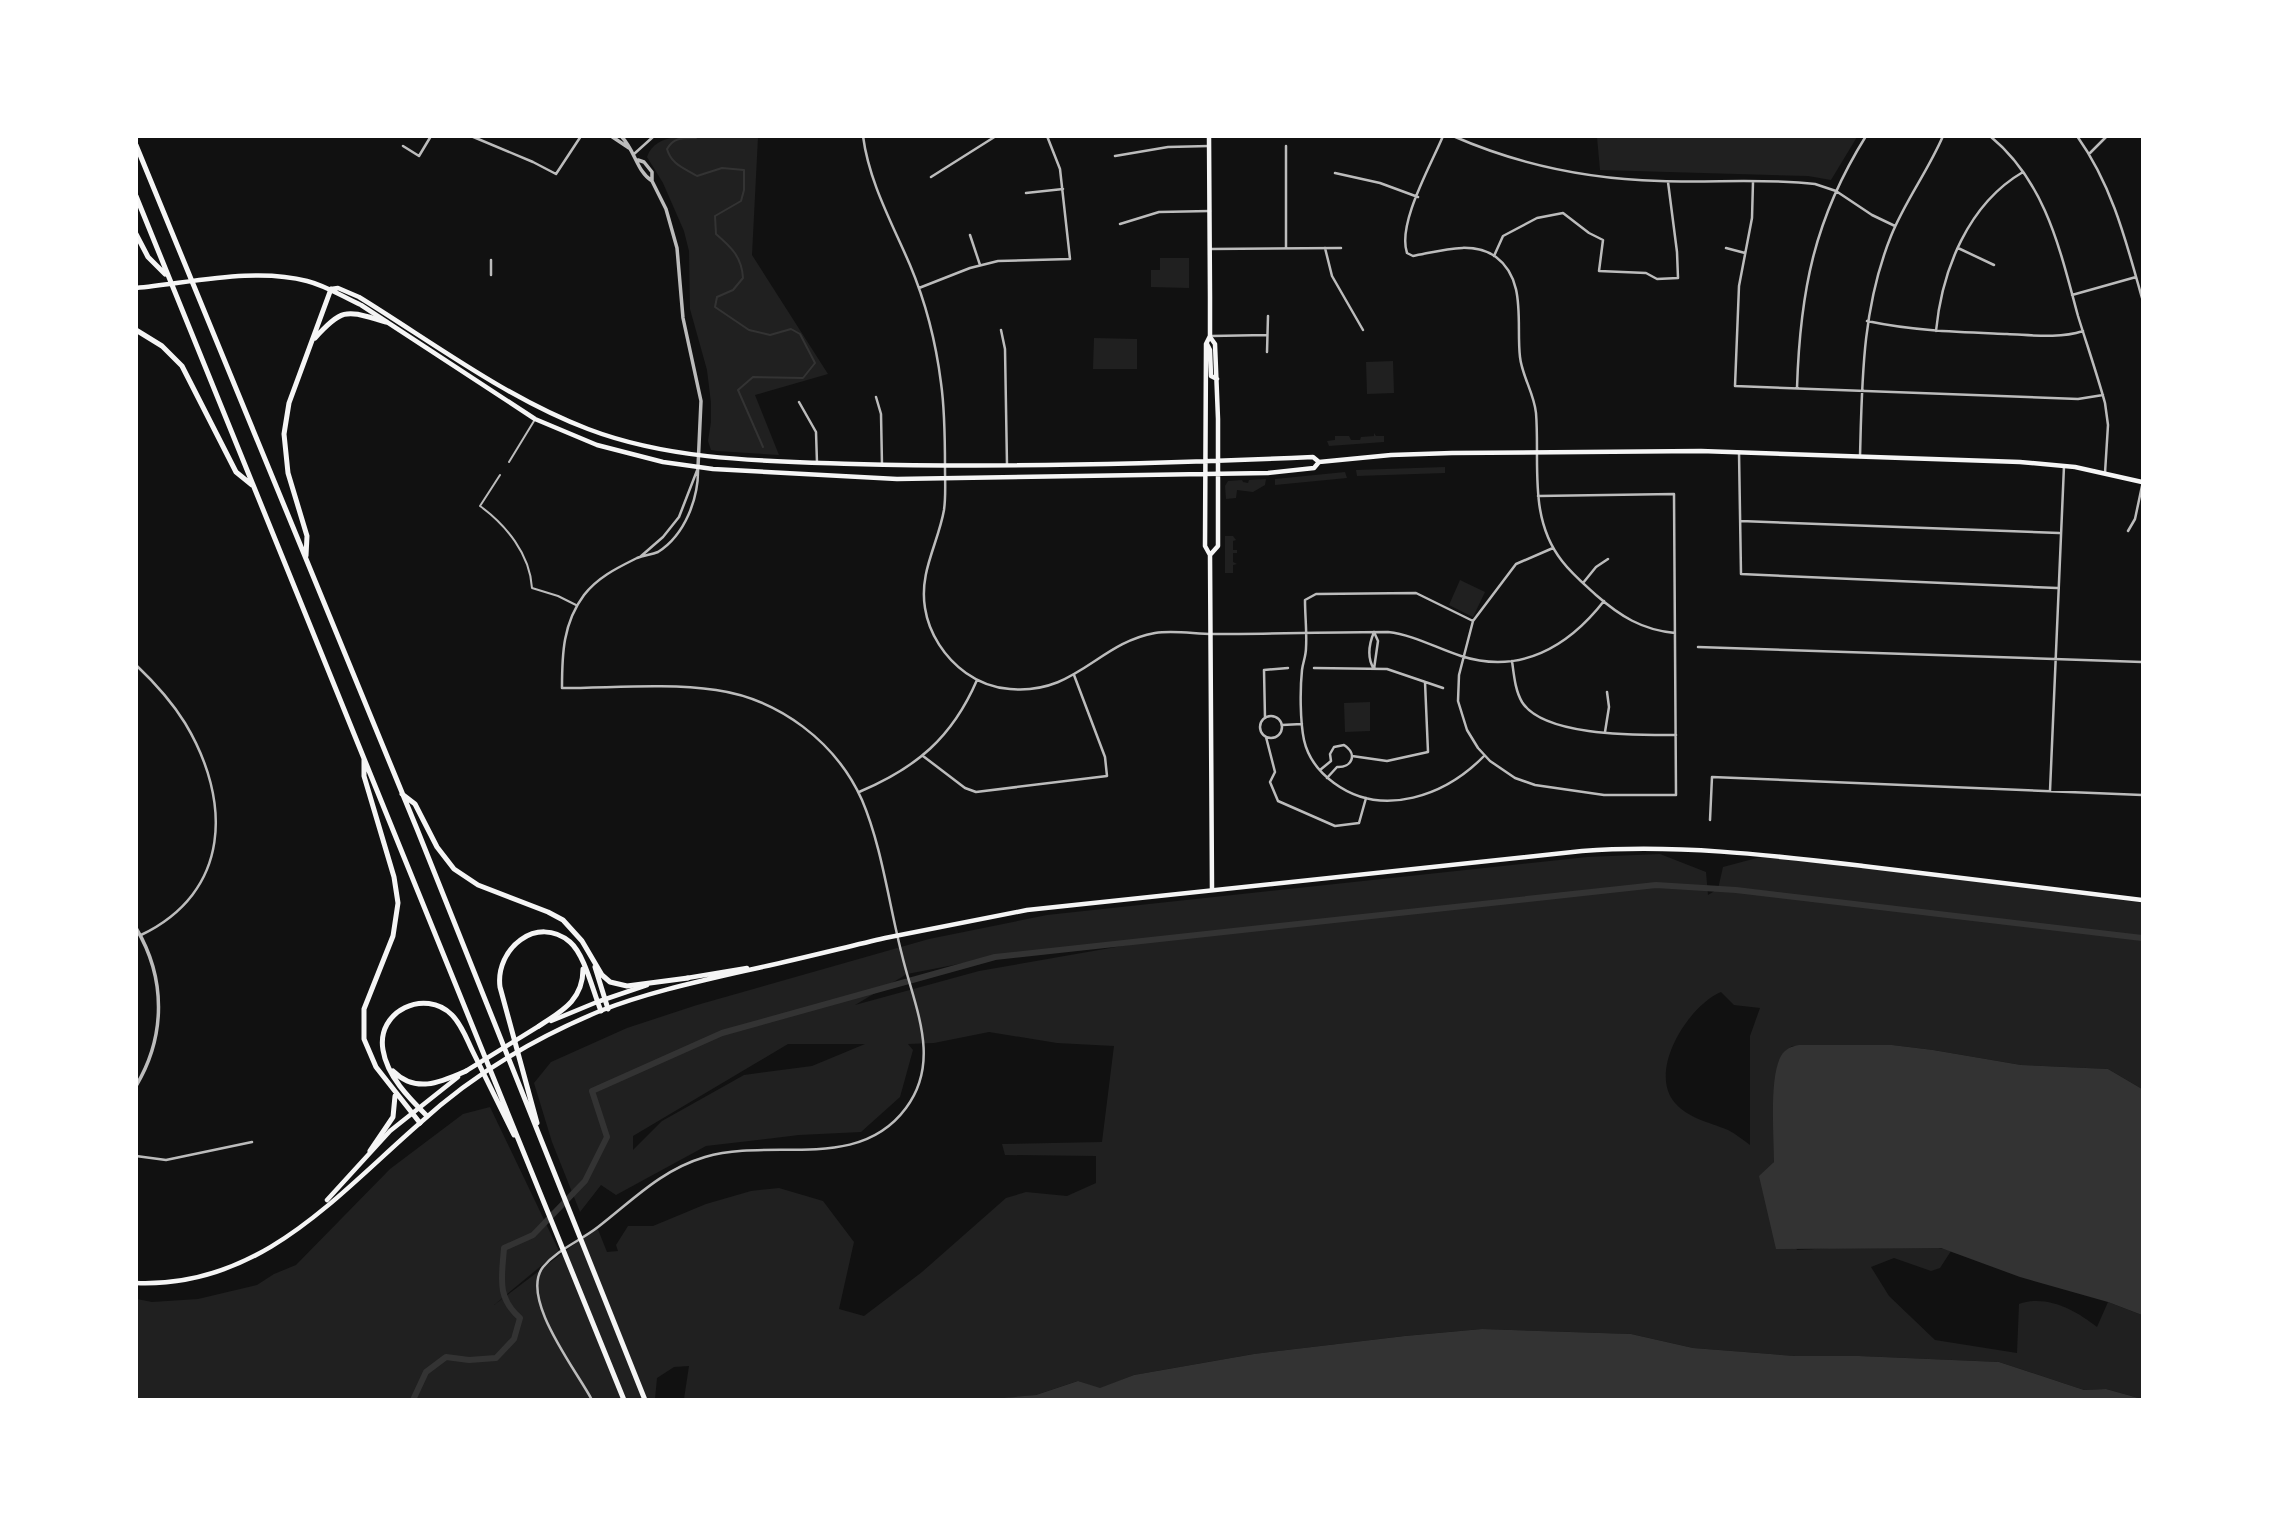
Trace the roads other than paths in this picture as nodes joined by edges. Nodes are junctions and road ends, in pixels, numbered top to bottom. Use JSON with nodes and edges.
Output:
{"nodes":[{"id":1,"x":431,"y":136,"type":"edge"},
{"id":2,"x":471,"y":136,"type":"edge"},
{"id":3,"x":581,"y":136,"type":"edge"},
{"id":4,"x":611,"y":136,"type":"edge"},
{"id":5,"x":621,"y":136,"type":"edge"},
{"id":6,"x":654,"y":136,"type":"edge"},
{"id":7,"x":863,"y":136,"type":"edge"},
{"id":8,"x":996,"y":136,"type":"edge"},
{"id":9,"x":1047,"y":136,"type":"edge"},
{"id":10,"x":1209,"y":136,"type":"edge"},
{"id":11,"x":1443,"y":136,"type":"edge"},
{"id":12,"x":1453,"y":136,"type":"edge"},
{"id":13,"x":1867,"y":136,"type":"edge"},
{"id":14,"x":1943,"y":136,"type":"edge"},
{"id":15,"x":1990,"y":136,"type":"edge"},
{"id":16,"x":2077,"y":136,"type":"edge"},
{"id":17,"x":2107,"y":136,"type":"edge"},
{"id":18,"x":136,"y":145,"type":"edge"},
{"id":19,"x":403,"y":146,"type":"dead end"},
{"id":20,"x":1209,"y":146,"type":"junction"},
{"id":21,"x":1286,"y":146,"type":"dead end"},
{"id":22,"x":631,"y":149,"type":"junction"},
{"id":23,"x":634,"y":154,"type":"junction"},
{"id":24,"x":2089,"y":154,"type":"junction"},
{"id":25,"x":1115,"y":156,"type":"dead end"},
{"id":26,"x":2023,"y":172,"type":"junction"},
{"id":27,"x":1335,"y":173,"type":"dead end"},
{"id":28,"x":931,"y":177,"type":"dead end"},
{"id":29,"x":1668,"y":181,"type":"junction"},
{"id":30,"x":1753,"y":182,"type":"junction"},
{"id":31,"x":1063,"y":189,"type":"junction"},
{"id":32,"x":1836,"y":191,"type":"junction"},
{"id":33,"x":1026,"y":193,"type":"dead end"},
{"id":34,"x":136,"y":197,"type":"edge"},
{"id":35,"x":1418,"y":197,"type":"junction"},
{"id":36,"x":1210,"y":211,"type":"junction"},
{"id":37,"x":1121,"y":224,"type":"dead end"},
{"id":38,"x":1895,"y":226,"type":"junction"},
{"id":39,"x":136,"y":234,"type":"edge"},
{"id":40,"x":970,"y":235,"type":"dead end"},
{"id":41,"x":1286,"y":248,"type":"junction"},
{"id":42,"x":1325,"y":248,"type":"junction"},
{"id":43,"x":1341,"y":248,"type":"dead end"},
{"id":44,"x":1726,"y":248,"type":"dead end"},
{"id":45,"x":1958,"y":248,"type":"junction"},
{"id":46,"x":1210,"y":249,"type":"junction"},
{"id":47,"x":1745,"y":253,"type":"junction"},
{"id":48,"x":1494,"y":256,"type":"junction"},
{"id":49,"x":491,"y":260,"type":"dead end"},
{"id":50,"x":979,"y":265,"type":"junction"},
{"id":51,"x":1994,"y":265,"type":"dead end"},
{"id":52,"x":491,"y":275,"type":"dead end"},
{"id":53,"x":168,"y":277,"type":"junction"},
{"id":54,"x":2136,"y":277,"type":"junction"},
{"id":55,"x":136,"y":288,"type":"edge"},
{"id":56,"x":919,"y":288,"type":"junction"},
{"id":57,"x":331,"y":289,"type":"junction"},
{"id":58,"x":2072,"y":295,"type":"junction"},
{"id":59,"x":2143,"y":298,"type":"edge"},
{"id":60,"x":1268,"y":316,"type":"dead end"},
{"id":61,"x":1867,"y":321,"type":"junction"},
{"id":62,"x":386,"y":322,"type":"junction"},
{"id":63,"x":136,"y":330,"type":"edge"},
{"id":64,"x":1001,"y":330,"type":"dead end"},
{"id":65,"x":1363,"y":330,"type":"dead end"},
{"id":66,"x":1936,"y":331,"type":"junction"},
{"id":67,"x":2082,"y":331,"type":"junction"},
{"id":68,"x":1267,"y":335,"type":"junction"},
{"id":69,"x":1210,"y":336,"type":"junction"},
{"id":70,"x":313,"y":340,"type":"junction"},
{"id":71,"x":1206,"y":344,"type":"junction"},
{"id":72,"x":1266,"y":352,"type":"dead end"},
{"id":73,"x":1217,"y":379,"type":"junction"},
{"id":74,"x":1797,"y":388,"type":"junction"},
{"id":75,"x":1862,"y":390,"type":"junction"},
{"id":76,"x":2103,"y":395,"type":"junction"},
{"id":77,"x":876,"y":397,"type":"dead end"},
{"id":78,"x":799,"y":402,"type":"dead end"},
{"id":79,"x":535,"y":419,"type":"junction"},
{"id":80,"x":1536,"y":452,"type":"junction"},
{"id":81,"x":1739,"y":452,"type":"junction"},
{"id":82,"x":699,"y":455,"type":"junction"},
{"id":83,"x":1860,"y":457,"type":"junction"},
{"id":84,"x":1205,"y":461,"type":"junction"},
{"id":85,"x":1218,"y":461,"type":"junction"},
{"id":86,"x":509,"y":462,"type":"dead end"},
{"id":87,"x":1319,"y":462,"type":"junction"},
{"id":88,"x":817,"y":463,"type":"junction"},
{"id":89,"x":882,"y":464,"type":"junction"},
{"id":90,"x":1007,"y":464,"type":"junction"},
{"id":91,"x":945,"y":466,"type":"junction"},
{"id":92,"x":2064,"y":466,"type":"junction"},
{"id":93,"x":698,"y":467,"type":"junction"},
{"id":94,"x":2105,"y":473,"type":"junction"},
{"id":95,"x":500,"y":475,"type":"dead end"},
{"id":96,"x":1205,"y":475,"type":"junction"},
{"id":97,"x":1218,"y":475,"type":"junction"},
{"id":98,"x":945,"y":479,"type":"junction"},
{"id":99,"x":2143,"y":484,"type":"edge"},
{"id":100,"x":255,"y":487,"type":"junction"},
{"id":101,"x":1538,"y":496,"type":"junction"},
{"id":102,"x":1741,"y":521,"type":"junction"},
{"id":103,"x":2128,"y":531,"type":"dead end"},
{"id":104,"x":2059,"y":533,"type":"junction"},
{"id":105,"x":1553,"y":548,"type":"junction"},
{"id":106,"x":1210,"y":555,"type":"junction"},
{"id":107,"x":639,"y":557,"type":"junction"},
{"id":108,"x":306,"y":559,"type":"junction"},
{"id":109,"x":1608,"y":559,"type":"dead end"},
{"id":110,"x":1583,"y":583,"type":"junction"},
{"id":111,"x":2057,"y":588,"type":"junction"},
{"id":112,"x":1604,"y":601,"type":"junction"},
{"id":113,"x":577,"y":605,"type":"junction"},
{"id":114,"x":1473,"y":621,"type":"junction"},
{"id":115,"x":1306,"y":632,"type":"junction"},
{"id":116,"x":1374,"y":632,"type":"junction"},
{"id":117,"x":1675,"y":633,"type":"junction"},
{"id":118,"x":1210,"y":634,"type":"junction"},
{"id":119,"x":1698,"y":647,"type":"dead end"},
{"id":120,"x":1462,"y":657,"type":"junction"},
{"id":121,"x":2055,"y":659,"type":"junction"},
{"id":122,"x":1511,"y":661,"type":"junction"},
{"id":123,"x":2143,"y":662,"type":"edge"},
{"id":124,"x":136,"y":665,"type":"edge"},
{"id":125,"x":1288,"y":668,"type":"dead end"},
{"id":126,"x":1314,"y":668,"type":"dead end"},
{"id":127,"x":1374,"y":669,"type":"junction"},
{"id":128,"x":1074,"y":676,"type":"junction"},
{"id":129,"x":976,"y":680,"type":"junction"},
{"id":130,"x":1425,"y":682,"type":"junction"},
{"id":131,"x":1443,"y":688,"type":"dead end"},
{"id":132,"x":1607,"y":692,"type":"dead end"},
{"id":133,"x":1265,"y":718,"type":"junction"},
{"id":134,"x":1302,"y":724,"type":"junction"},
{"id":135,"x":1282,"y":725,"type":"junction"},
{"id":136,"x":1605,"y":732,"type":"junction"},
{"id":137,"x":1676,"y":735,"type":"junction"},
{"id":138,"x":1266,"y":737,"type":"junction"},
{"id":139,"x":1484,"y":755,"type":"junction"},
{"id":140,"x":364,"y":756,"type":"junction"},
{"id":141,"x":923,"y":756,"type":"junction"},
{"id":142,"x":1352,"y":756,"type":"junction"},
{"id":143,"x":1319,"y":770,"type":"junction"},
{"id":144,"x":1327,"y":778,"type":"junction"},
{"id":145,"x":2050,"y":791,"type":"junction"},
{"id":146,"x":858,"y":793,"type":"junction"},
{"id":147,"x":402,"y":794,"type":"junction"},
{"id":148,"x":2143,"y":794,"type":"edge"},
{"id":149,"x":1366,"y":798,"type":"junction"},
{"id":150,"x":1710,"y":820,"type":"dead end"},
{"id":151,"x":1212,"y":889,"type":"junction"},
{"id":152,"x":2143,"y":900,"type":"edge"},
{"id":153,"x":136,"y":928,"type":"edge"},
{"id":154,"x":141,"y":935,"type":"junction"},
{"id":155,"x":897,"y":936,"type":"junction"},
{"id":156,"x":593,"y":961,"type":"junction"},
{"id":157,"x":790,"y":961,"type":"junction"},
{"id":158,"x":582,"y":963,"type":"junction"},
{"id":159,"x":688,"y":978,"type":"junction"},
{"id":160,"x":604,"y":999,"type":"junction"},
{"id":161,"x":597,"y":1002,"type":"junction"},
{"id":162,"x":608,"y":1009,"type":"junction"},
{"id":163,"x":601,"y":1011,"type":"junction"},
{"id":164,"x":539,"y":1026,"type":"junction"},
{"id":165,"x":387,"y":1063,"type":"junction"},
{"id":166,"x":466,"y":1071,"type":"junction"},
{"id":167,"x":136,"y":1086,"type":"edge"},
{"id":168,"x":395,"y":1093,"type":"junction"},
{"id":169,"x":418,"y":1107,"type":"junction"},
{"id":170,"x":411,"y":1114,"type":"junction"},
{"id":171,"x":426,"y":1116,"type":"junction"},
{"id":172,"x":419,"y":1123,"type":"junction"},
{"id":173,"x":252,"y":1142,"type":"dead end"},
{"id":174,"x":543,"y":1147,"type":"junction"},
{"id":175,"x":370,"y":1151,"type":"junction"},
{"id":176,"x":136,"y":1156,"type":"edge"},
{"id":177,"x":531,"y":1169,"type":"junction"},
{"id":178,"x":315,"y":1214,"type":"junction"},
{"id":179,"x":136,"y":1283,"type":"edge"},
{"id":180,"x":592,"y":1399,"type":"edge"},
{"id":181,"x":624,"y":1399,"type":"edge"},
{"id":182,"x":645,"y":1399,"type":"edge"}],
"edges":[{"from":1,"to":19,"type":"street"},
{"from":2,"to":3,"type":"street"},
{"from":4,"to":22,"type":"street"},
{"from":5,"to":22,"type":"street"},
{"from":6,"to":23,"type":"street"},
{"from":7,"to":56,"type":"street"},
{"from":8,"to":28,"type":"street"},
{"from":9,"to":31,"type":"street"},
{"from":10,"to":20,"type":"main road"},
{"from":11,"to":35,"type":"street"},
{"from":12,"to":29,"type":"street"},
{"from":13,"to":32,"type":"street"},
{"from":14,"to":38,"type":"street"},
{"from":15,"to":26,"type":"street"},
{"from":16,"to":24,"type":"street"},
{"from":17,"to":24,"type":"street"},
{"from":18,"to":108,"type":"highway"},
{"from":20,"to":25,"type":"street"},
{"from":20,"to":36,"type":"main road"},
{"from":21,"to":41,"type":"street"},
{"from":22,"to":23,"type":"street"},
{"from":23,"to":82,"type":"street"},
{"from":24,"to":54,"type":"street"},
{"from":26,"to":45,"type":"street"},
{"from":26,"to":58,"type":"street"},
{"from":27,"to":35,"type":"street"},
{"from":29,"to":30,"type":"street"},
{"from":29,"to":48,"type":"street"},
{"from":30,"to":32,"type":"street"},
{"from":30,"to":47,"type":"street"},
{"from":31,"to":33,"type":"street"},
{"from":31,"to":50,"type":"street"},
{"from":32,"to":38,"type":"street"},
{"from":32,"to":74,"type":"street"},
{"from":34,"to":53,"type":"highway"},
{"from":35,"to":48,"type":"street"},
{"from":36,"to":37,"type":"street"},
{"from":36,"to":46,"type":"main road"},
{"from":38,"to":61,"type":"street"},
{"from":39,"to":53,"type":"highway"},
{"from":40,"to":50,"type":"street"},
{"from":41,"to":42,"type":"street"},
{"from":41,"to":46,"type":"street"},
{"from":42,"to":43,"type":"street"},
{"from":42,"to":65,"type":"street"},
{"from":44,"to":47,"type":"street"},
{"from":45,"to":51,"type":"street"},
{"from":45,"to":66,"type":"street"},
{"from":46,"to":69,"type":"main road"},
{"from":47,"to":74,"type":"street"},
{"from":48,"to":80,"type":"street"},
{"from":49,"to":52,"type":"street"},
{"from":50,"to":56,"type":"street"},
{"from":53,"to":100,"type":"highway"},
{"from":54,"to":58,"type":"street"},
{"from":54,"to":59,"type":"street"},
{"from":55,"to":57,"type":"main road"},
{"from":56,"to":91,"type":"street"},
{"from":57,"to":62,"type":"main road"},
{"from":57,"to":70,"type":"highway"},
{"from":57,"to":82,"type":"main road"},
{"from":58,"to":67,"type":"street"},
{"from":60,"to":68,"type":"street"},
{"from":61,"to":66,"type":"street"},
{"from":61,"to":75,"type":"street"},
{"from":62,"to":70,"type":"highway"},
{"from":62,"to":79,"type":"main road"},
{"from":63,"to":100,"type":"highway"},
{"from":64,"to":90,"type":"street"},
{"from":66,"to":67,"type":"street"},
{"from":67,"to":76,"type":"street"},
{"from":68,"to":69,"type":"street"},
{"from":68,"to":72,"type":"street"},
{"from":69,"to":71,"type":"main road"},
{"from":69,"to":73,"type":"main road"},
{"from":70,"to":108,"type":"highway"},
{"from":71,"to":73,"type":"main road"},
{"from":71,"to":84,"type":"main road"},
{"from":73,"to":85,"type":"main road"},
{"from":74,"to":75,"type":"street"},
{"from":75,"to":76,"type":"street"},
{"from":75,"to":83,"type":"street"},
{"from":76,"to":94,"type":"street"},
{"from":77,"to":89,"type":"street"},
{"from":78,"to":88,"type":"street"},
{"from":79,"to":86,"type":"lane"},
{"from":79,"to":93,"type":"main road"},
{"from":80,"to":81,"type":"main road"},
{"from":80,"to":87,"type":"main road"},
{"from":80,"to":101,"type":"street"},
{"from":81,"to":83,"type":"main road"},
{"from":81,"to":102,"type":"street"},
{"from":82,"to":88,"type":"main road"},
{"from":82,"to":93,"type":"street"},
{"from":83,"to":92,"type":"main road"},
{"from":84,"to":85,"type":"main road"},
{"from":84,"to":90,"type":"main road"},
{"from":84,"to":96,"type":"main road"},
{"from":85,"to":87,"type":"main road"},
{"from":85,"to":97,"type":"main road"},
{"from":87,"to":97,"type":"main road"},
{"from":88,"to":89,"type":"main road"},
{"from":89,"to":91,"type":"main road"},
{"from":90,"to":91,"type":"main road"},
{"from":91,"to":98,"type":"street"},
{"from":92,"to":94,"type":"main road"},
{"from":92,"to":104,"type":"street"},
{"from":93,"to":98,"type":"main road"},
{"from":93,"to":107,"type":"street"},
{"from":93,"to":107,"type":"street"},
{"from":94,"to":99,"type":"main road"},
{"from":95,"to":113,"type":"lane"},
{"from":96,"to":97,"type":"main road"},
{"from":96,"to":98,"type":"main road"},
{"from":96,"to":106,"type":"main road"},
{"from":97,"to":106,"type":"main road"},
{"from":98,"to":129,"type":"street"},
{"from":99,"to":103,"type":"street"},
{"from":100,"to":140,"type":"highway"},
{"from":101,"to":105,"type":"street"},
{"from":101,"to":117,"type":"street"},
{"from":102,"to":104,"type":"street"},
{"from":102,"to":111,"type":"street"},
{"from":104,"to":111,"type":"street"},
{"from":105,"to":110,"type":"street"},
{"from":105,"to":114,"type":"street"},
{"from":106,"to":118,"type":"main road"},
{"from":107,"to":113,"type":"street"},
{"from":108,"to":147,"type":"highway"},
{"from":109,"to":110,"type":"street"},
{"from":110,"to":112,"type":"street"},
{"from":111,"to":121,"type":"street"},
{"from":112,"to":117,"type":"street"},
{"from":112,"to":122,"type":"street"},
{"from":113,"to":146,"type":"street"},
{"from":114,"to":115,"type":"street"},
{"from":114,"to":120,"type":"street"},
{"from":115,"to":116,"type":"street"},
{"from":115,"to":118,"type":"street"},
{"from":115,"to":134,"type":"street"},
{"from":116,"to":120,"type":"street"},
{"from":116,"to":127,"type":"street"},
{"from":116,"to":127,"type":"street"},
{"from":117,"to":137,"type":"street"},
{"from":118,"to":128,"type":"street"},
{"from":118,"to":151,"type":"main road"},
{"from":119,"to":121,"type":"street"},
{"from":120,"to":122,"type":"street"},
{"from":120,"to":139,"type":"street"},
{"from":121,"to":123,"type":"street"},
{"from":121,"to":145,"type":"street"},
{"from":122,"to":136,"type":"street"},
{"from":124,"to":154,"type":"street"},
{"from":125,"to":133,"type":"street"},
{"from":126,"to":127,"type":"street"},
{"from":127,"to":130,"type":"street"},
{"from":128,"to":129,"type":"street"},
{"from":128,"to":141,"type":"street"},
{"from":129,"to":141,"type":"street"},
{"from":130,"to":131,"type":"street"},
{"from":130,"to":142,"type":"street"},
{"from":132,"to":136,"type":"street"},
{"from":133,"to":135,"type":"street"},
{"from":133,"to":138,"type":"street"},
{"from":134,"to":135,"type":"street"},
{"from":134,"to":143,"type":"street"},
{"from":135,"to":138,"type":"street"},
{"from":136,"to":137,"type":"street"},
{"from":137,"to":139,"type":"street"},
{"from":138,"to":149,"type":"street"},
{"from":139,"to":149,"type":"street"},
{"from":140,"to":168,"type":"highway"},
{"from":140,"to":177,"type":"highway"},
{"from":141,"to":146,"type":"street"},
{"from":142,"to":143,"type":"street"},
{"from":142,"to":144,"type":"street"},
{"from":143,"to":144,"type":"street"},
{"from":144,"to":149,"type":"street"},
{"from":145,"to":148,"type":"street"},
{"from":145,"to":150,"type":"street"},
{"from":146,"to":155,"type":"street"},
{"from":147,"to":156,"type":"highway"},
{"from":147,"to":174,"type":"highway"},
{"from":151,"to":152,"type":"main road"},
{"from":151,"to":155,"type":"main road"},
{"from":153,"to":154,"type":"street"},
{"from":154,"to":167,"type":"street"},
{"from":155,"to":157,"type":"main road"},
{"from":155,"to":180,"type":"street"},
{"from":156,"to":159,"type":"highway"},
{"from":156,"to":160,"type":"highway"},
{"from":157,"to":159,"type":"main road"},
{"from":157,"to":162,"type":"main road"},
{"from":158,"to":161,"type":"highway"},
{"from":158,"to":164,"type":"highway"},
{"from":158,"to":174,"type":"highway"},
{"from":159,"to":160,"type":"main road"},
{"from":160,"to":161,"type":"main road"},
{"from":160,"to":162,"type":"highway"},
{"from":161,"to":163,"type":"highway"},
{"from":161,"to":164,"type":"main road"},
{"from":162,"to":163,"type":"main road"},
{"from":163,"to":171,"type":"main road"},
{"from":164,"to":166,"type":"main road"},
{"from":165,"to":166,"type":"highway"},
{"from":165,"to":169,"type":"highway"},
{"from":165,"to":177,"type":"highway"},
{"from":166,"to":169,"type":"main road"},
{"from":168,"to":170,"type":"highway"},
{"from":168,"to":175,"type":"highway"},
{"from":169,"to":170,"type":"main road"},
{"from":169,"to":171,"type":"highway"},
{"from":170,"to":172,"type":"highway"},
{"from":170,"to":175,"type":"main road"},
{"from":171,"to":172,"type":"main road"},
{"from":172,"to":178,"type":"main road"},
{"from":173,"to":176,"type":"street"},
{"from":174,"to":182,"type":"highway"},
{"from":175,"to":178,"type":"main road"},
{"from":177,"to":181,"type":"highway"},
{"from":178,"to":179,"type":"main road"}]}
